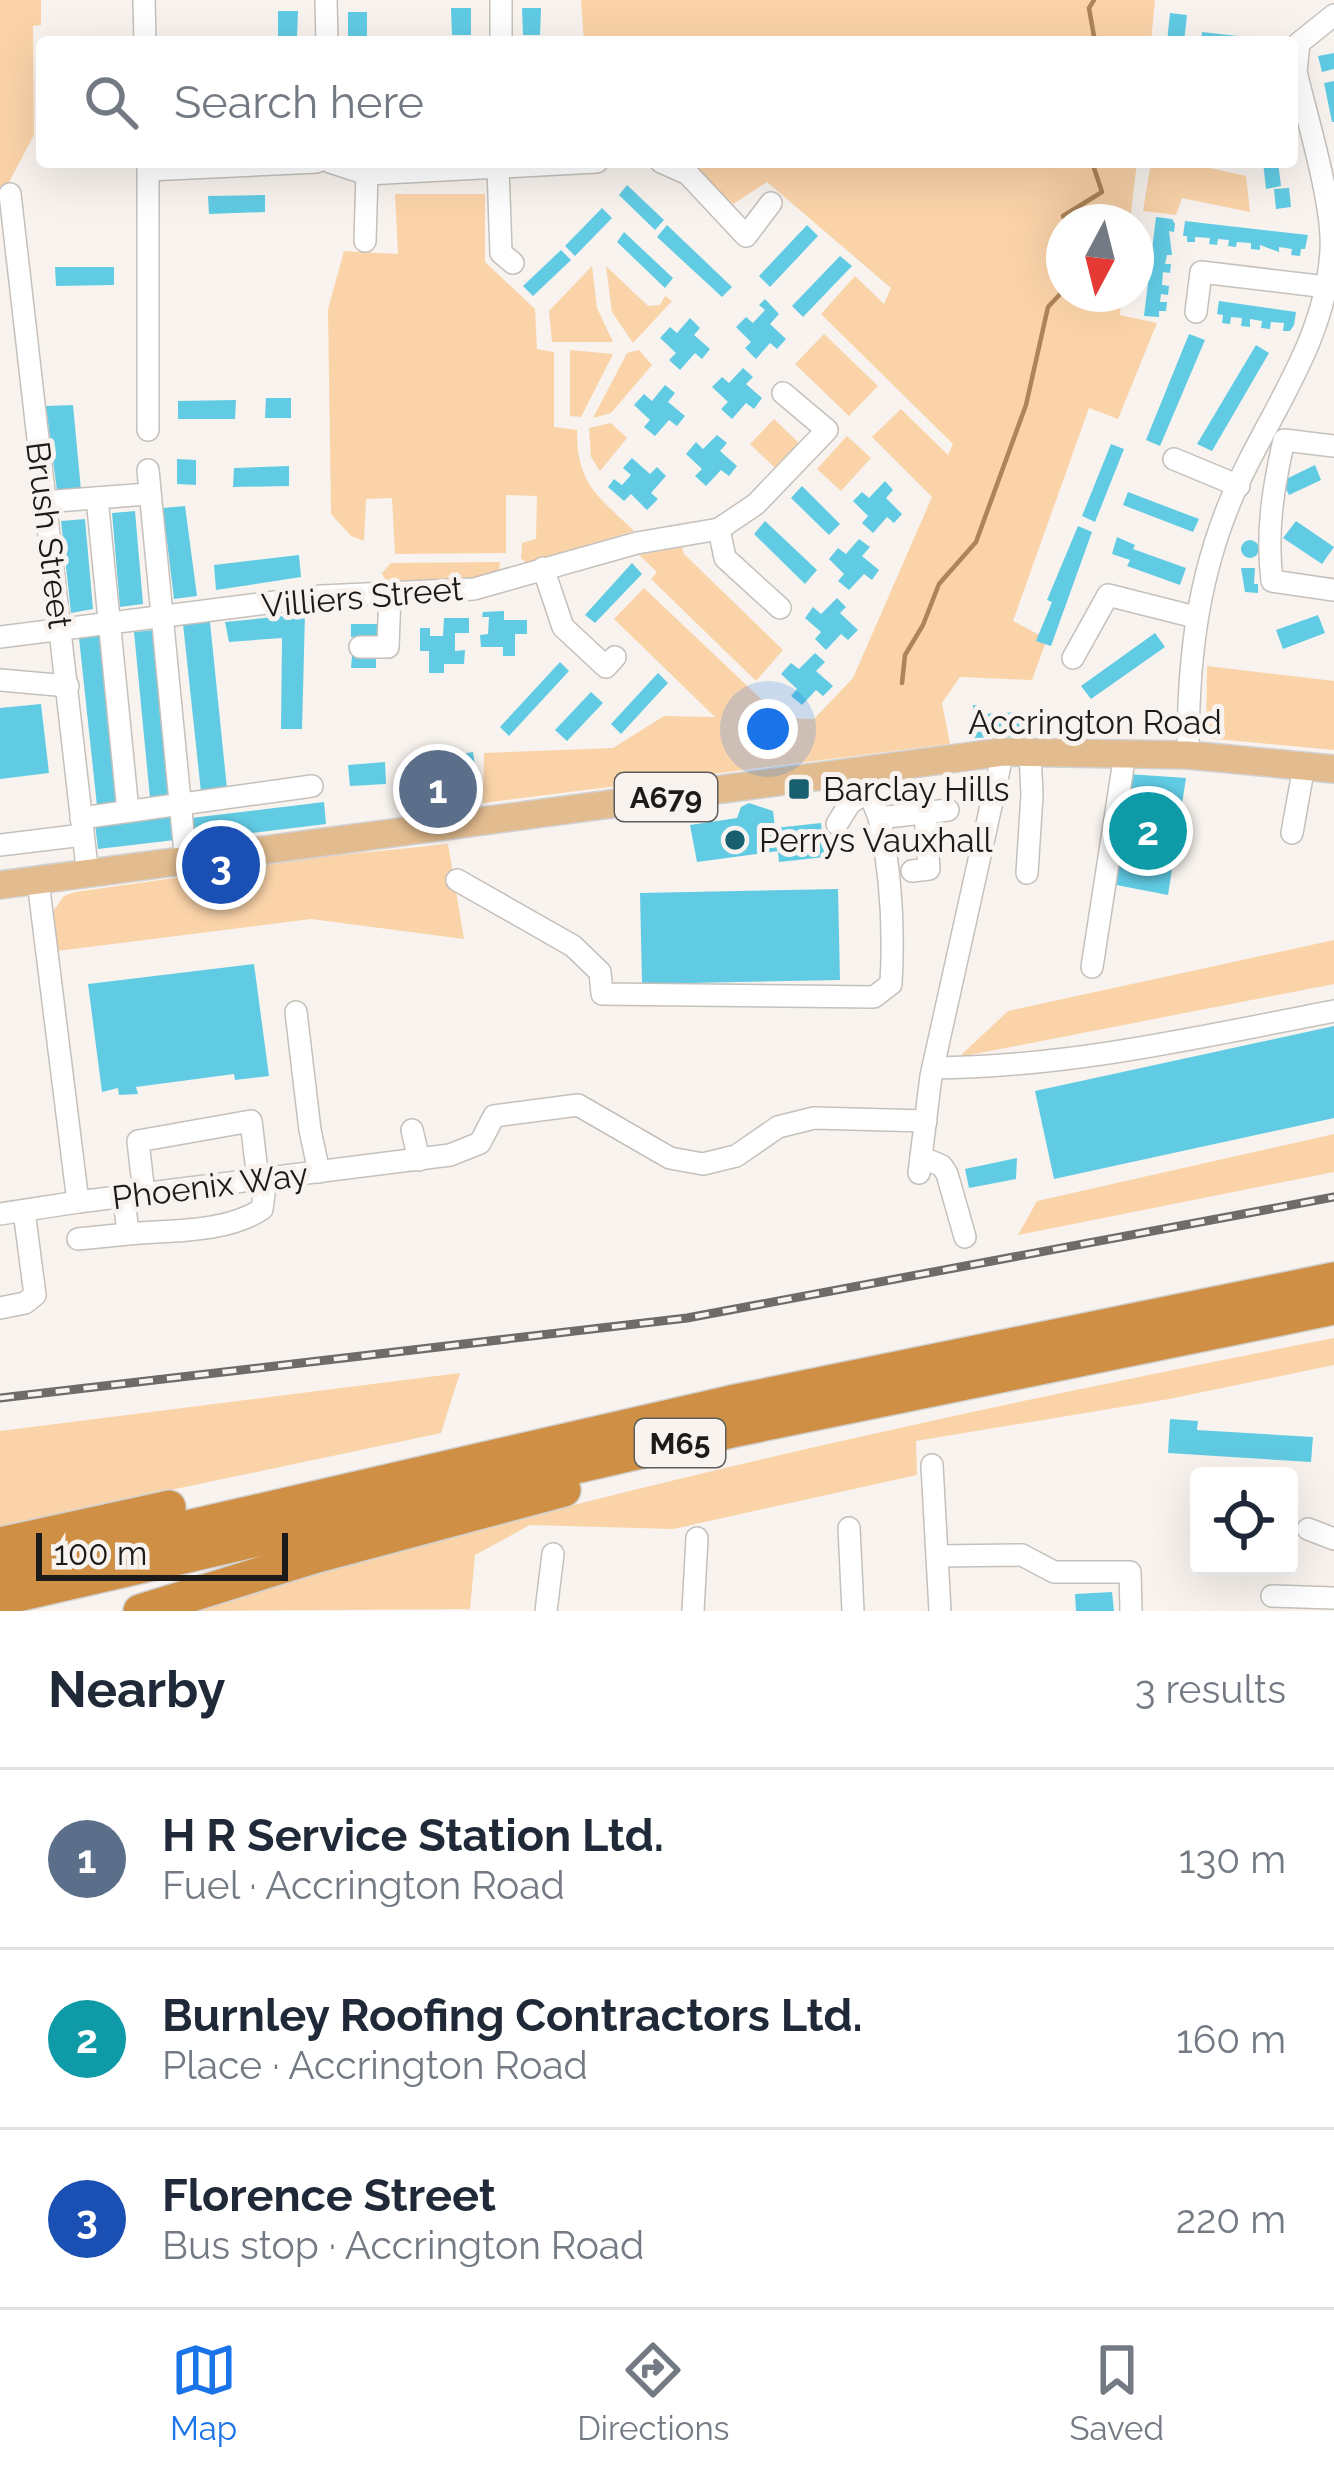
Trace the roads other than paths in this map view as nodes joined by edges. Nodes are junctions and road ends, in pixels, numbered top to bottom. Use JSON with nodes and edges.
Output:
{"nodes":[{"id":1,"x":144,"y":0,"type":"edge"},
{"id":2,"x":326,"y":0,"type":"edge"},
{"id":3,"x":501,"y":0,"type":"edge"},
{"id":4,"x":1334,"y":15,"type":"edge"},
{"id":5,"x":145,"y":36,"type":"edge"},
{"id":6,"x":327,"y":36,"type":"edge"},
{"id":7,"x":501,"y":36,"type":"edge"},
{"id":8,"x":1298,"y":52,"type":"edge"},
{"id":9,"x":1298,"y":97,"type":"edge"},
{"id":10,"x":148,"y":168,"type":"edge"},
{"id":11,"x":348,"y":168,"type":"edge"},
{"id":12,"x":498,"y":168,"type":"joint"},
{"id":13,"x":674,"y":168,"type":"edge"},
{"id":14,"x":367,"y":174,"type":"junction"},
{"id":15,"x":10,"y":194,"type":"dead end"},
{"id":16,"x":1329,"y":198,"type":"edge"},
{"id":17,"x":771,"y":203,"type":"dead end"},
{"id":18,"x":364,"y":241,"type":"dead end"},
{"id":19,"x":513,"y":263,"type":"dead end"},
{"id":20,"x":1327,"y":287,"type":"junction"},
{"id":21,"x":1196,"y":312,"type":"dead end"},
{"id":22,"x":783,"y":393,"type":"dead end"},
{"id":23,"x":148,"y":430,"type":"dead end"},
{"id":24,"x":1334,"y":446,"type":"edge"},
{"id":25,"x":1174,"y":460,"type":"dead end"},
{"id":26,"x":148,"y":470,"type":"dead end"},
{"id":27,"x":1239,"y":486,"type":"junction"},
{"id":28,"x":148,"y":494,"type":"junction"},
{"id":29,"x":97,"y":498,"type":"junction"},
{"id":30,"x":43,"y":502,"type":"junction"},
{"id":31,"x":719,"y":529,"type":"junction"},
{"id":32,"x":543,"y":568,"type":"junction"},
{"id":33,"x":1334,"y":590,"type":"edge"},
{"id":34,"x":391,"y":593,"type":"junction"},
{"id":35,"x":780,"y":608,"type":"dead end"},
{"id":36,"x":1195,"y":617,"type":"junction"},
{"id":37,"x":161,"y":618,"type":"junction"},
{"id":38,"x":110,"y":623,"type":"junction"},
{"id":39,"x":61,"y":630,"type":"junction"},
{"id":40,"x":0,"y":637,"type":"edge"},
{"id":41,"x":359,"y":647,"type":"dead end"},
{"id":42,"x":615,"y":657,"type":"dead end"},
{"id":43,"x":1073,"y":658,"type":"dead end"},
{"id":44,"x":0,"y":680,"type":"edge"},
{"id":45,"x":68,"y":686,"type":"junction"},
{"id":46,"x":1016,"y":752,"type":"junction"},
{"id":47,"x":1125,"y":754,"type":"junction"},
{"id":48,"x":1188,"y":754,"type":"junction"},
{"id":49,"x":1304,"y":766,"type":"junction"},
{"id":50,"x":1334,"y":769,"type":"edge"},
{"id":51,"x":863,"y":781,"type":"junction"},
{"id":52,"x":312,"y":786,"type":"dead end"},
{"id":53,"x":466,"y":801,"type":"junction"},
{"id":54,"x":180,"y":805,"type":"junction"},
{"id":55,"x":128,"y":811,"type":"junction"},
{"id":56,"x":879,"y":818,"type":"junction"},
{"id":57,"x":837,"y":824,"type":"dead end"},
{"id":58,"x":82,"y":827,"type":"junction"},
{"id":59,"x":417,"y":830,"type":"junction"},
{"id":60,"x":1292,"y":833,"type":"dead end"},
{"id":61,"x":0,"y":845,"type":"edge"},
{"id":62,"x":186,"y":863,"type":"junction"},
{"id":63,"x":912,"y":872,"type":"dead end"},
{"id":64,"x":1027,"y":873,"type":"dead end"},
{"id":65,"x":88,"y":875,"type":"junction"},
{"id":66,"x":457,"y":880,"type":"dead end"},
{"id":67,"x":38,"y":881,"type":"junction"},
{"id":68,"x":0,"y":885,"type":"edge"},
{"id":69,"x":1092,"y":967,"type":"dead end"},
{"id":70,"x":1334,"y":1011,"type":"edge"},
{"id":71,"x":296,"y":1012,"type":"dead end"},
{"id":72,"x":933,"y":1068,"type":"junction"},
{"id":73,"x":926,"y":1121,"type":"junction"},
{"id":74,"x":412,"y":1130,"type":"dead end"},
{"id":75,"x":419,"y":1160,"type":"junction"},
{"id":76,"x":320,"y":1172,"type":"junction"},
{"id":77,"x":262,"y":1179,"type":"junction"},
{"id":78,"x":134,"y":1195,"type":"junction"},
{"id":79,"x":78,"y":1202,"type":"junction"},
{"id":80,"x":23,"y":1211,"type":"junction"},
{"id":81,"x":0,"y":1214,"type":"edge"},
{"id":82,"x":128,"y":1234,"type":"junction"},
{"id":83,"x":965,"y":1238,"type":"dead end"},
{"id":84,"x":79,"y":1239,"type":"dead end"},
{"id":85,"x":1334,"y":1279,"type":"edge"},
{"id":86,"x":0,"y":1308,"type":"edge"},
{"id":87,"x":1334,"y":1308,"type":"edge"},
{"id":88,"x":1334,"y":1323,"type":"edge"},
{"id":89,"x":1054,"y":1336,"type":"junction"},
{"id":90,"x":932,"y":1465,"type":"dead end"},
{"id":91,"x":849,"y":1528,"type":"dead end"},
{"id":92,"x":1308,"y":1529,"type":"dead end"},
{"id":93,"x":697,"y":1538,"type":"dead end"},
{"id":94,"x":1334,"y":1540,"type":"edge"},
{"id":95,"x":0,"y":1544,"type":"edge"},
{"id":96,"x":553,"y":1554,"type":"dead end"},
{"id":97,"x":937,"y":1556,"type":"junction"},
{"id":98,"x":0,"y":1570,"type":"edge"},
{"id":99,"x":14,"y":1596,"type":"edge"},
{"id":100,"x":1272,"y":1597,"type":"dead end"},
{"id":101,"x":1334,"y":1598,"type":"edge"},
{"id":102,"x":140,"y":1611,"type":"edge"},
{"id":103,"x":546,"y":1611,"type":"edge"},
{"id":104,"x":693,"y":1611,"type":"edge"},
{"id":105,"x":853,"y":1611,"type":"edge"},
{"id":106,"x":940,"y":1611,"type":"edge"},
{"id":107,"x":1131,"y":1611,"type":"edge"}],
"edges":[{"from":1,"to":5,"type":"street"},
{"from":2,"to":6,"type":"street"},
{"from":3,"to":7,"type":"street"},
{"from":4,"to":8,"type":"street"},
{"from":9,"to":16,"type":"street"},
{"from":10,"to":23,"type":"street"},
{"from":11,"to":14,"type":"street"},
{"from":12,"to":14,"type":"street"},
{"from":12,"to":19,"type":"street"},
{"from":13,"to":17,"type":"street"},
{"from":14,"to":18,"type":"street"},
{"from":15,"to":30,"type":"street","name":"Brush Street"},
{"from":16,"to":20,"type":"street"},
{"from":20,"to":21,"type":"street"},
{"from":20,"to":27,"type":"street"},
{"from":22,"to":31,"type":"street","name":"Villiers Street"},
{"from":24,"to":33,"type":"street"},
{"from":25,"to":27,"type":"street"},
{"from":26,"to":28,"type":"street"},
{"from":27,"to":36,"type":"street"},
{"from":28,"to":29,"type":"street"},
{"from":28,"to":37,"type":"street"},
{"from":29,"to":30,"type":"street"},
{"from":29,"to":38,"type":"street"},
{"from":30,"to":39,"type":"street","name":"Brush Street"},
{"from":31,"to":32,"type":"street","name":"Villiers Street"},
{"from":31,"to":35,"type":"street"},
{"from":32,"to":34,"type":"street","name":"Villiers Street"},
{"from":32,"to":42,"type":"street"},
{"from":34,"to":37,"type":"street","name":"Villiers Street"},
{"from":34,"to":41,"type":"street"},
{"from":36,"to":43,"type":"street"},
{"from":36,"to":48,"type":"street"},
{"from":37,"to":38,"type":"street","name":"Villiers Street"},
{"from":37,"to":54,"type":"street"},
{"from":38,"to":39,"type":"street","name":"Villiers Street"},
{"from":38,"to":55,"type":"street"},
{"from":39,"to":40,"type":"street","name":"Villiers Street"},
{"from":39,"to":45,"type":"street","name":"Brush Street"},
{"from":44,"to":45,"type":"street"},
{"from":45,"to":58,"type":"street","name":"Brush Street"},
{"from":46,"to":47,"type":"main road","name":"Accrington Road","number":"A679"},
{"from":46,"to":51,"type":"main road","name":"Accrington Road","number":"A679"},
{"from":46,"to":64,"type":"street"},
{"from":46,"to":72,"type":"street"},
{"from":47,"to":48,"type":"main road","name":"Accrington Road","number":"A679"},
{"from":47,"to":69,"type":"street"},
{"from":48,"to":49,"type":"main road","name":"Accrington Road","number":"A679"},
{"from":49,"to":50,"type":"main road","name":"Accrington Road","number":"A679"},
{"from":49,"to":60,"type":"street"},
{"from":51,"to":53,"type":"main road","name":"Accrington Road","number":"A679"},
{"from":51,"to":56,"type":"street"},
{"from":51,"to":57,"type":"street"},
{"from":52,"to":54,"type":"street"},
{"from":53,"to":59,"type":"main road","name":"Accrington Road","number":"A679"},
{"from":53,"to":59,"type":"street"},
{"from":54,"to":55,"type":"street"},
{"from":54,"to":62,"type":"street"},
{"from":55,"to":58,"type":"street"},
{"from":56,"to":63,"type":"street"},
{"from":56,"to":66,"type":"street"},
{"from":58,"to":61,"type":"street"},
{"from":58,"to":65,"type":"street","name":"Brush Street"},
{"from":59,"to":62,"type":"main road","name":"Accrington Road","number":"A679"},
{"from":62,"to":65,"type":"main road","name":"Accrington Road","number":"A679"},
{"from":65,"to":67,"type":"main road","name":"Accrington Road","number":"A679"},
{"from":67,"to":68,"type":"main road","name":"Accrington Road","number":"A679"},
{"from":67,"to":79,"type":"street","name":"Phoenix Way"},
{"from":70,"to":72,"type":"street"},
{"from":71,"to":76,"type":"street"},
{"from":72,"to":73,"type":"street"},
{"from":73,"to":75,"type":"street","name":"Phoenix Way"},
{"from":73,"to":83,"type":"street"},
{"from":74,"to":75,"type":"street"},
{"from":75,"to":76,"type":"street","name":"Phoenix Way"},
{"from":76,"to":77,"type":"street","name":"Phoenix Way"},
{"from":77,"to":78,"type":"street","name":"Phoenix Way"},
{"from":77,"to":78,"type":"street"},
{"from":77,"to":82,"type":"street"},
{"from":78,"to":79,"type":"street","name":"Phoenix Way"},
{"from":78,"to":82,"type":"street"},
{"from":79,"to":80,"type":"street"},
{"from":80,"to":81,"type":"street"},
{"from":80,"to":86,"type":"street"},
{"from":82,"to":84,"type":"street"},
{"from":85,"to":89,"type":"highway","number":"M65"},
{"from":87,"to":99,"type":"highway","number":"M65"},
{"from":88,"to":102,"type":"highway"},
{"from":89,"to":95,"type":"highway"},
{"from":89,"to":98,"type":"highway","number":"M65"},
{"from":90,"to":97,"type":"street"},
{"from":91,"to":105,"type":"street"},
{"from":92,"to":94,"type":"street"},
{"from":93,"to":104,"type":"street"},
{"from":96,"to":103,"type":"street"},
{"from":97,"to":106,"type":"street"},
{"from":97,"to":107,"type":"street"},
{"from":100,"to":101,"type":"street"}]}
